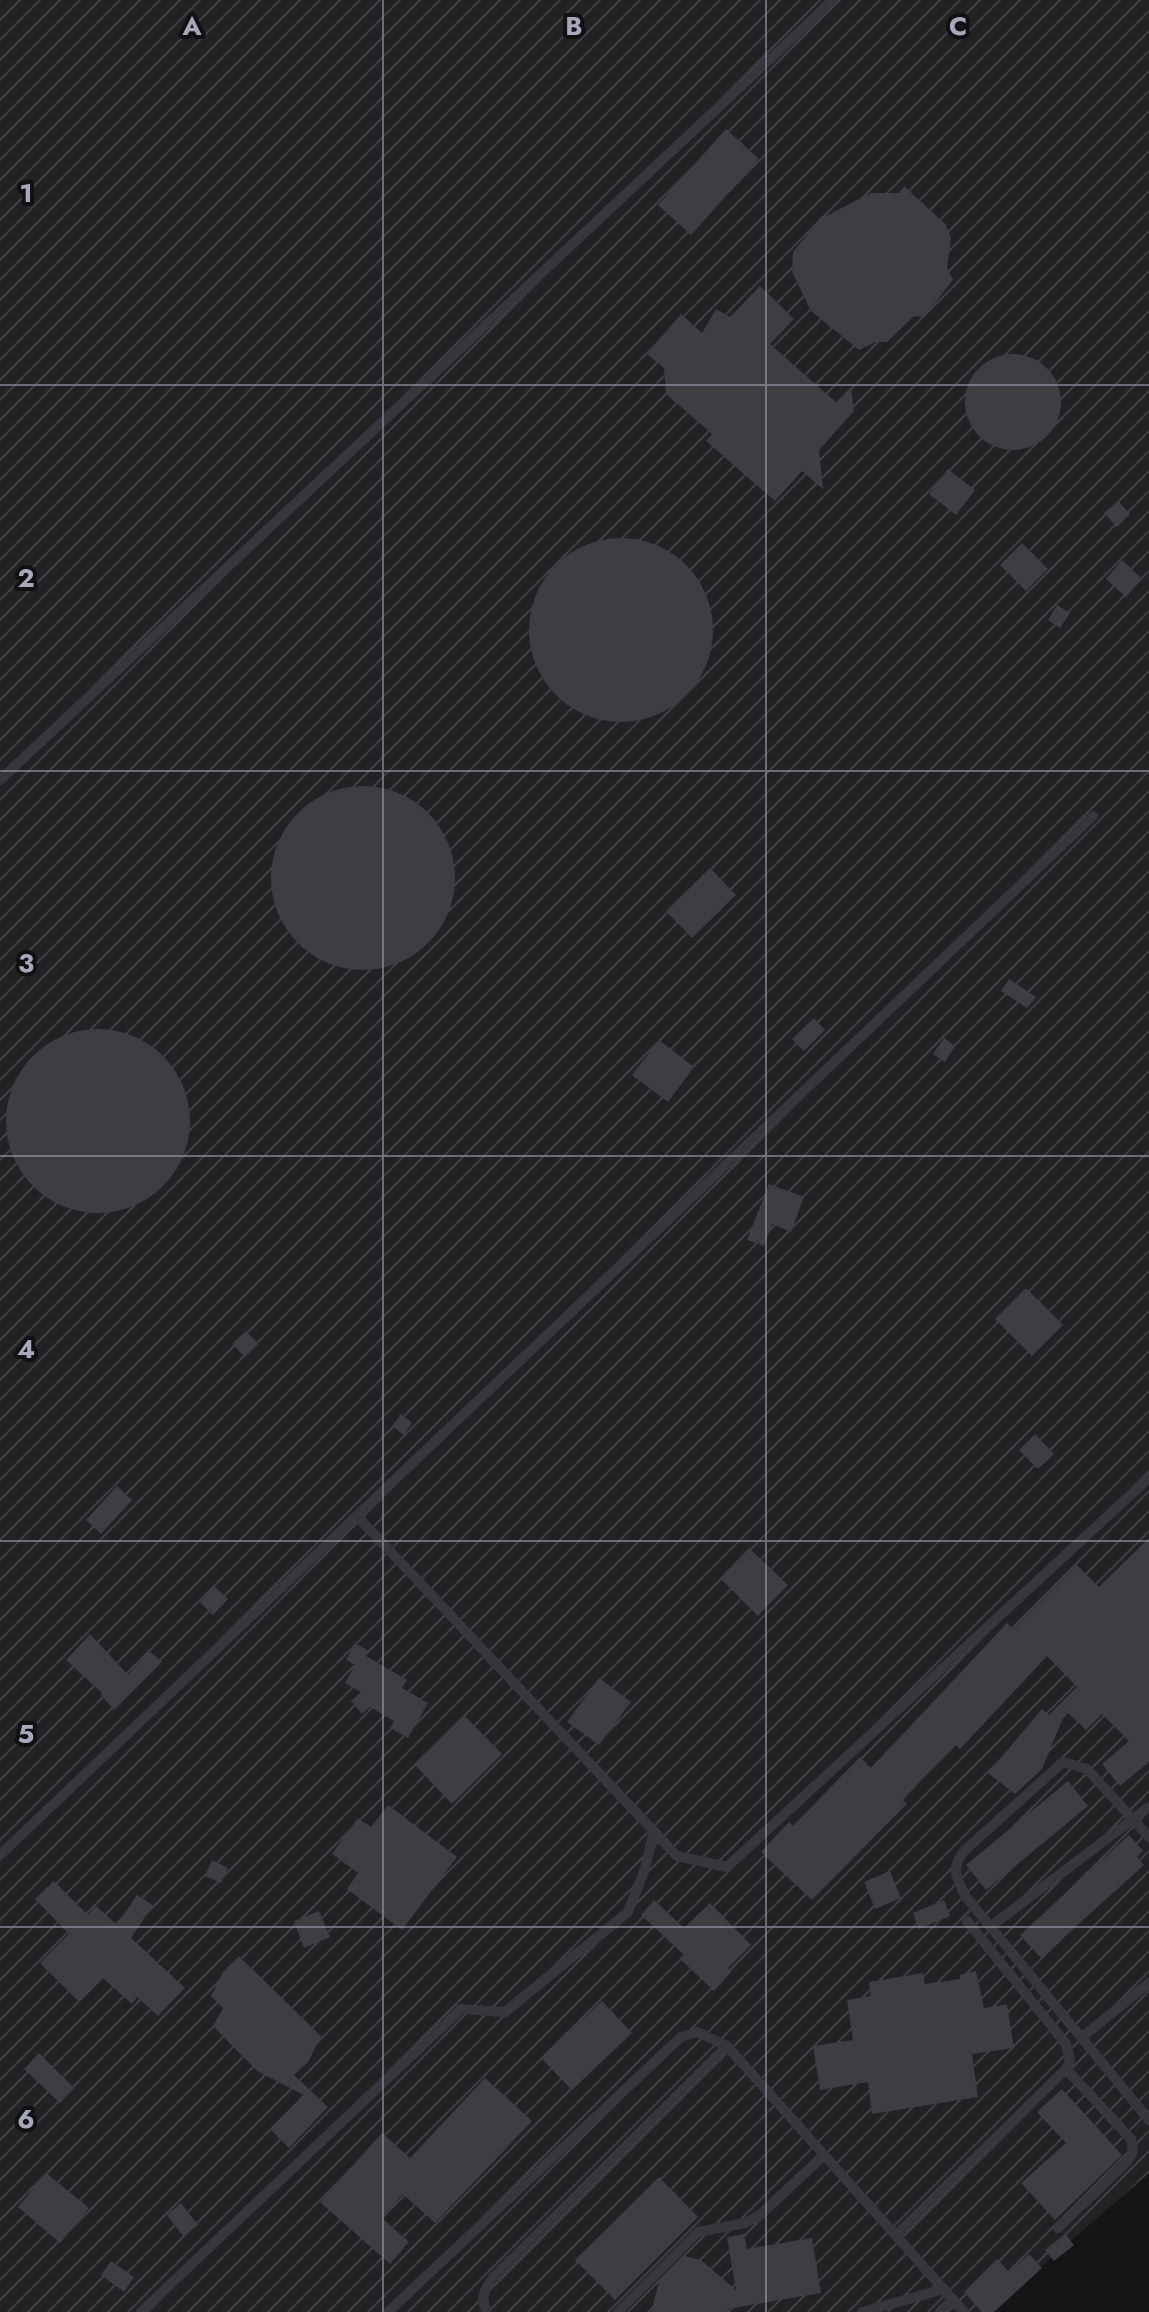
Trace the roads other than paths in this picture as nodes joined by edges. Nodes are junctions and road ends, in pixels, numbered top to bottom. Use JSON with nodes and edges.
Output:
{"nodes":[{"id":1,"x":833,"y":0,"type":"edge"},
{"id":2,"x":0,"y":780,"type":"edge"},
{"id":3,"x":1093,"y":816,"type":"dead end"},
{"id":4,"x":1149,"y":1478,"type":"edge"},
{"id":5,"x":357,"y":1516,"type":"junction"},
{"id":6,"x":1149,"y":1807,"type":"edge"},
{"id":7,"x":1135,"y":1818,"type":"junction"},
{"id":8,"x":654,"y":1831,"type":"junction"},
{"id":9,"x":1149,"y":1837,"type":"edge"},
{"id":10,"x":0,"y":1855,"type":"edge"},
{"id":11,"x":967,"y":1921,"type":"dead end"},
{"id":12,"x":990,"y":1927,"type":"junction"},
{"id":13,"x":1149,"y":1983,"type":"edge"},
{"id":14,"x":1081,"y":2038,"type":"junction"},
{"id":15,"x":727,"y":2046,"type":"junction"},
{"id":16,"x":1066,"y":2069,"type":"junction"},
{"id":17,"x":1149,"y":2120,"type":"edge"},
{"id":18,"x":824,"y":2155,"type":"junction"},
{"id":19,"x":1058,"y":2228,"type":"dead end"},
{"id":20,"x":896,"y":2235,"type":"junction"},
{"id":21,"x":944,"y":2289,"type":"junction"},
{"id":22,"x":953,"y":2299,"type":"junction"},
{"id":23,"x":141,"y":2312,"type":"edge"},
{"id":24,"x":388,"y":2312,"type":"edge"},
{"id":25,"x":487,"y":2312,"type":"edge"},
{"id":26,"x":618,"y":2312,"type":"edge"},
{"id":27,"x":862,"y":2312,"type":"edge"},
{"id":28,"x":940,"y":2312,"type":"edge"},
{"id":29,"x":964,"y":2312,"type":"edge"}],
"edges":[{"from":1,"to":2,"type":"lane"},
{"from":3,"to":5,"type":"lane"},
{"from":4,"to":8,"type":"lane"},
{"from":5,"to":8,"type":"lane"},
{"from":5,"to":10,"type":"lane"},
{"from":6,"to":7,"type":"lane"},
{"from":7,"to":9,"type":"lane"},
{"from":7,"to":12,"type":"lane"},
{"from":7,"to":12,"type":"lane"},
{"from":8,"to":23,"type":"lane"},
{"from":11,"to":16,"type":"lane"},
{"from":12,"to":14,"type":"lane"},
{"from":13,"to":14,"type":"lane"},
{"from":14,"to":17,"type":"lane"},
{"from":15,"to":18,"type":"lane"},
{"from":15,"to":24,"type":"lane"},
{"from":15,"to":25,"type":"lane"},
{"from":16,"to":19,"type":"lane"},
{"from":16,"to":20,"type":"lane"},
{"from":18,"to":20,"type":"lane"},
{"from":18,"to":26,"type":"lane"},
{"from":20,"to":21,"type":"lane"},
{"from":21,"to":22,"type":"lane"},
{"from":21,"to":27,"type":"lane"},
{"from":22,"to":28,"type":"lane"},
{"from":22,"to":29,"type":"lane"}]}
